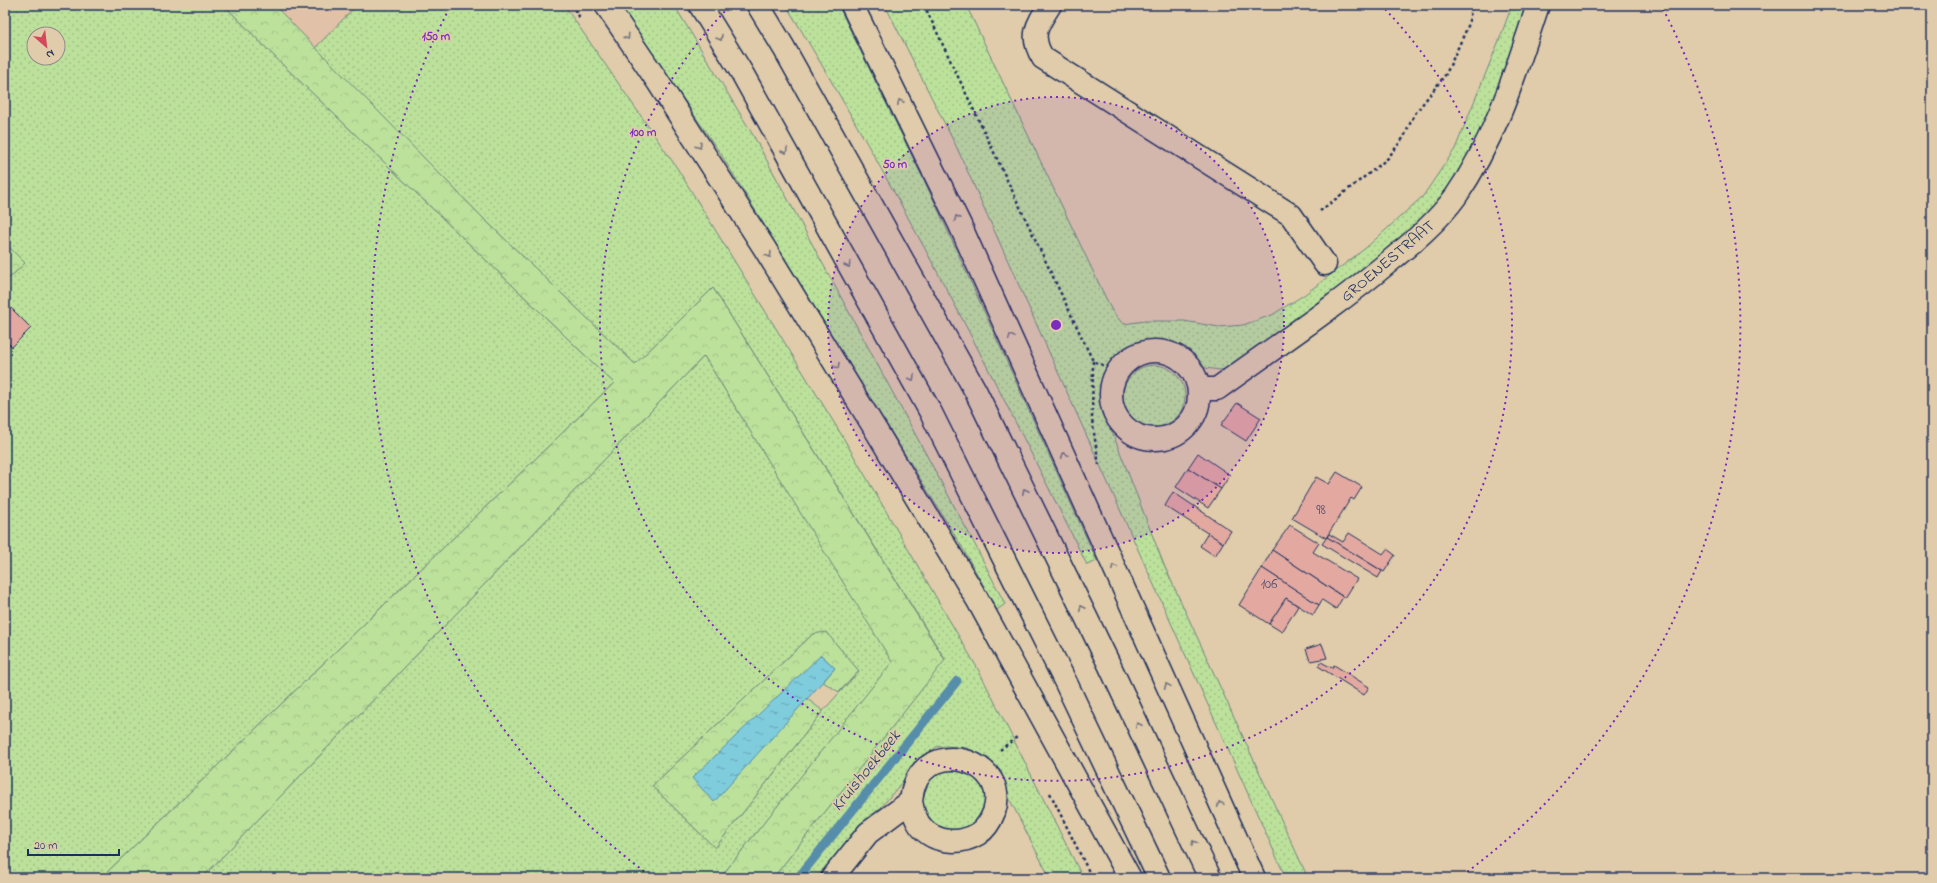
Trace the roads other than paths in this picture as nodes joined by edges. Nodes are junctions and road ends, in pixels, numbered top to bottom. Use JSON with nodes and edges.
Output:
{"nodes":[{"id":1,"x":606,"y":5,"type":"edge"},
{"id":2,"x":700,"y":5,"type":"edge"},
{"id":3,"x":758,"y":5,"type":"edge"},
{"id":4,"x":852,"y":5,"type":"edge"},
{"id":5,"x":1050,"y":5,"type":"edge"},
{"id":6,"x":1538,"y":5,"type":"edge"},
{"id":7,"x":1325,"y":264,"type":"dead end"},
{"id":8,"x":1200,"y":389,"type":"junction"},
{"id":9,"x":911,"y":801,"type":"dead end"},
{"id":10,"x":832,"y":878,"type":"edge"},
{"id":11,"x":1130,"y":878,"type":"edge"},
{"id":12,"x":1159,"y":878,"type":"edge"},
{"id":13,"x":1210,"y":878,"type":"edge"},
{"id":14,"x":1254,"y":878,"type":"edge"}],
"edges":[{"from":1,"to":11,"type":"main road","one_way":true},
{"from":2,"to":12,"type":"main road","one_way":true},
{"from":13,"to":3,"type":"main road","one_way":true},
{"from":14,"to":4,"type":"main road","one_way":true},
{"from":5,"to":7,"type":"main road"},
{"from":6,"to":8,"type":"main road","name":"GROENESTRAAT"},
{"from":8,"to":8,"type":"main road"},
{"from":9,"to":10,"type":"main road"}]}
